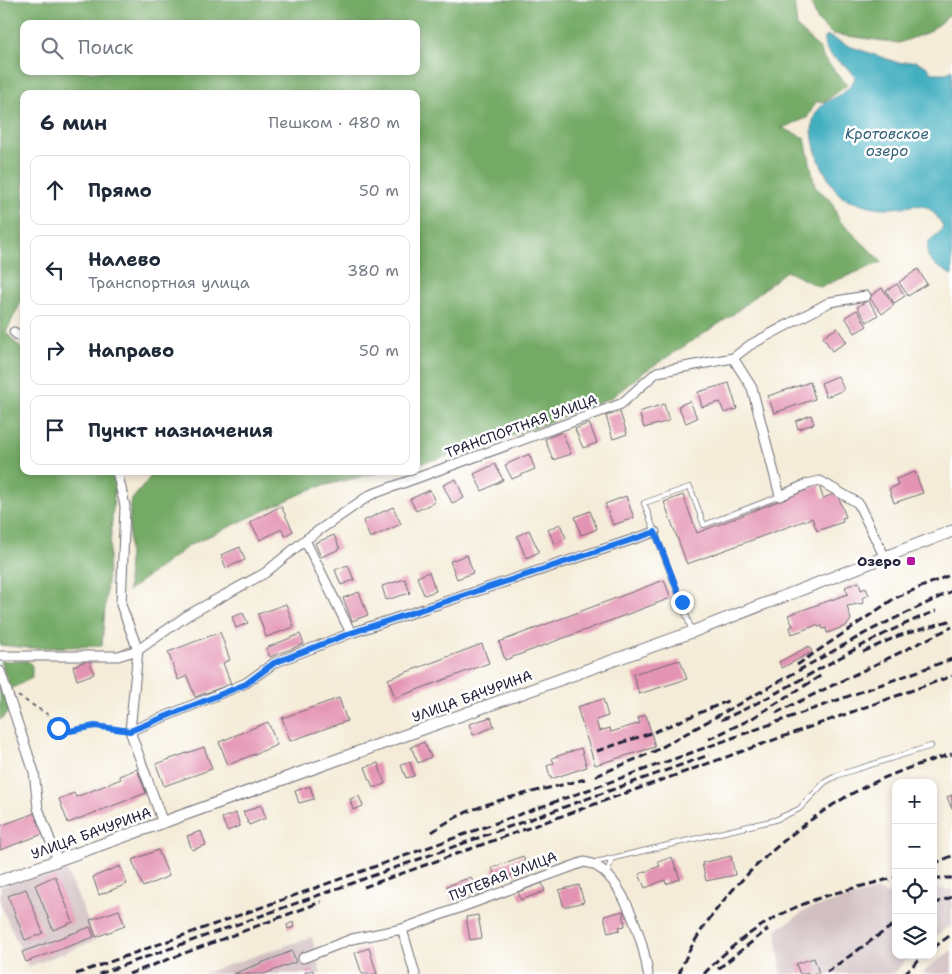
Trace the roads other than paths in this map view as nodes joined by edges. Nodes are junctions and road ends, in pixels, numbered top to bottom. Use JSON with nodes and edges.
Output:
{"nodes":[{"id":1,"x":866,"y":296,"type":"dead end"},
{"id":2,"x":14,"y":332,"type":"dead end"},
{"id":3,"x":20,"y":337,"type":"edge"},
{"id":4,"x":733,"y":358,"type":"junction"},
{"id":5,"x":118,"y":475,"type":"edge"},
{"id":6,"x":780,"y":496,"type":"junction"},
{"id":7,"x":952,"y":531,"type":"edge"},
{"id":8,"x":655,"y":532,"type":"junction"},
{"id":9,"x":305,"y":540,"type":"junction"},
{"id":10,"x":884,"y":556,"type":"junction"},
{"id":11,"x":692,"y":632,"type":"junction"},
{"id":12,"x":351,"y":633,"type":"junction"},
{"id":13,"x":138,"y":650,"type":"junction"},
{"id":14,"x":0,"y":656,"type":"edge"},
{"id":15,"x":0,"y":671,"type":"edge"},
{"id":16,"x":130,"y":731,"type":"junction"},
{"id":17,"x":931,"y":746,"type":"dead end"},
{"id":18,"x":163,"y":823,"type":"junction"},
{"id":19,"x":612,"y":858,"type":"junction"},
{"id":20,"x":58,"y":861,"type":"junction"},
{"id":21,"x":592,"y":863,"type":"junction"},
{"id":22,"x":607,"y":874,"type":"junction"},
{"id":23,"x":0,"y":881,"type":"edge"},
{"id":24,"x":402,"y":929,"type":"junction"},
{"id":25,"x":303,"y":958,"type":"dead end"},
{"id":26,"x":416,"y":974,"type":"edge"},
{"id":27,"x":648,"y":974,"type":"edge"}],
"edges":[{"from":1,"to":4,"type":"street","name":"ТРАНСПОРТНАЯ УЛИЦА"},
{"from":2,"to":3,"type":"street"},
{"from":4,"to":6,"type":"street"},
{"from":4,"to":9,"type":"street","name":"ТРАНСПОРТНАЯ УЛИЦА"},
{"from":5,"to":13,"type":"street"},
{"from":6,"to":8,"type":"lane"},
{"from":6,"to":10,"type":"street"},
{"from":7,"to":10,"type":"street","name":"УЛИЦА БАЧУРИНА"},
{"from":8,"to":11,"type":"lane"},
{"from":8,"to":12,"type":"street"},
{"from":9,"to":12,"type":"street"},
{"from":9,"to":13,"type":"street","name":"ТРАНСПОРТНАЯ УЛИЦА"},
{"from":10,"to":11,"type":"street","name":"УЛИЦА БАЧУРИНА"},
{"from":11,"to":18,"type":"street","name":"УЛИЦА БАЧУРИНА"},
{"from":12,"to":16,"type":"street"},
{"from":13,"to":14,"type":"street","name":"ТРАНСПОРТНАЯ УЛИЦА"},
{"from":13,"to":16,"type":"street"},
{"from":15,"to":20,"type":"street"},
{"from":16,"to":18,"type":"street"},
{"from":17,"to":19,"type":"lane"},
{"from":18,"to":20,"type":"street","name":"УЛИЦА БАЧУРИНА"},
{"from":19,"to":21,"type":"lane"},
{"from":19,"to":22,"type":"lane"},
{"from":20,"to":23,"type":"street","name":"УЛИЦА БАЧУРИНА"},
{"from":21,"to":22,"type":"street"},
{"from":21,"to":24,"type":"street","name":"ПУТЕВАЯ УЛИЦА"},
{"from":22,"to":27,"type":"street"},
{"from":24,"to":25,"type":"street","name":"ПУТЕВАЯ УЛИЦА"},
{"from":24,"to":26,"type":"street"}]}
